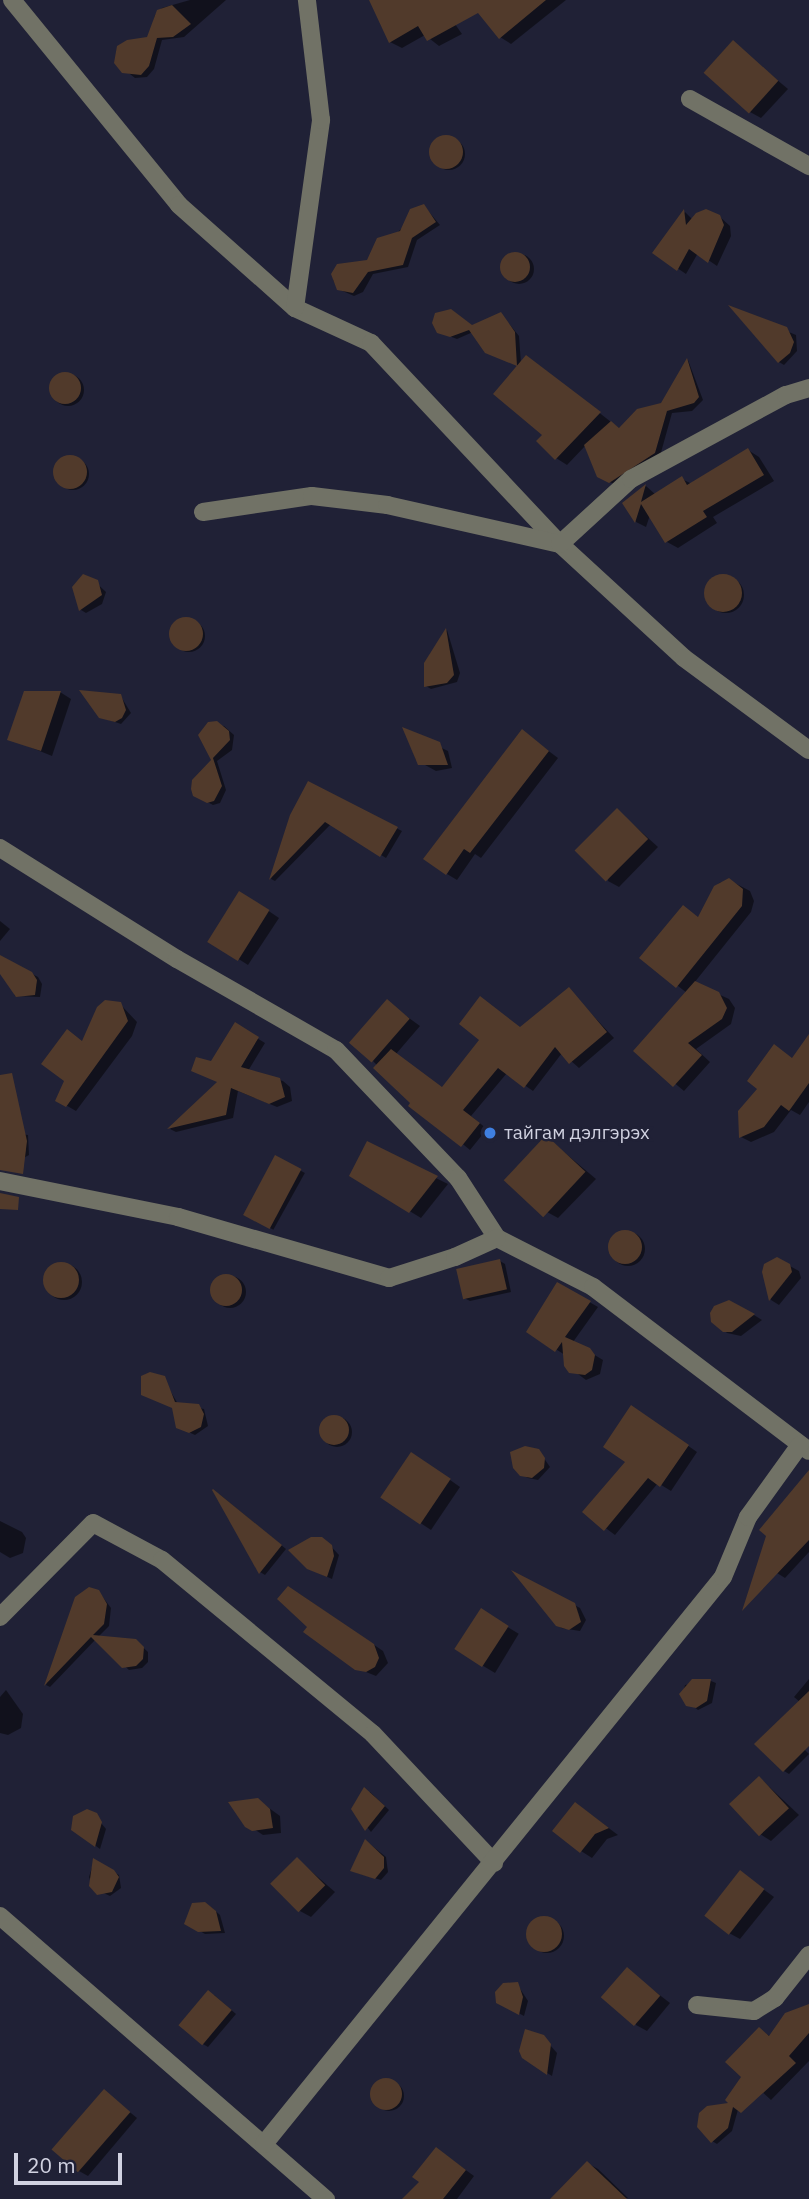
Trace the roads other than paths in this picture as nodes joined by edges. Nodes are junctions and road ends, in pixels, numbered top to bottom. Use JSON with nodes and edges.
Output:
{"nodes":[{"id":1,"x":12,"y":0,"type":"edge"},
{"id":2,"x":307,"y":0,"type":"edge"},
{"id":3,"x":690,"y":99,"type":"dead end"},
{"id":4,"x":809,"y":166,"type":"edge"},
{"id":5,"x":295,"y":308,"type":"junction"},
{"id":6,"x":809,"y":388,"type":"edge"},
{"id":7,"x":203,"y":512,"type":"dead end"},
{"id":8,"x":560,"y":544,"type":"junction"},
{"id":9,"x":809,"y":750,"type":"edge"},
{"id":10,"x":0,"y":848,"type":"edge"},
{"id":11,"x":0,"y":1181,"type":"edge"},
{"id":12,"x":497,"y":1238,"type":"junction"},
{"id":13,"x":804,"y":1448,"type":"edge"},
{"id":14,"x":0,"y":1617,"type":"edge"},
{"id":15,"x":494,"y":1863,"type":"junction"},
{"id":16,"x":0,"y":1916,"type":"edge"},
{"id":17,"x":809,"y":1955,"type":"edge"},
{"id":18,"x":697,"y":2006,"type":"dead end"},
{"id":19,"x":264,"y":2144,"type":"junction"},
{"id":20,"x":326,"y":2199,"type":"edge"}],
"edges":[{"from":1,"to":5,"type":"street"},
{"from":2,"to":5,"type":"street"},
{"from":3,"to":4,"type":"street"},
{"from":5,"to":8,"type":"street"},
{"from":6,"to":8,"type":"street"},
{"from":7,"to":8,"type":"street"},
{"from":8,"to":9,"type":"street"},
{"from":10,"to":12,"type":"street"},
{"from":11,"to":12,"type":"street"},
{"from":12,"to":13,"type":"street"},
{"from":13,"to":15,"type":"street"},
{"from":14,"to":15,"type":"street"},
{"from":15,"to":19,"type":"street"},
{"from":16,"to":19,"type":"street"},
{"from":17,"to":18,"type":"street"},
{"from":19,"to":20,"type":"street"}]}
